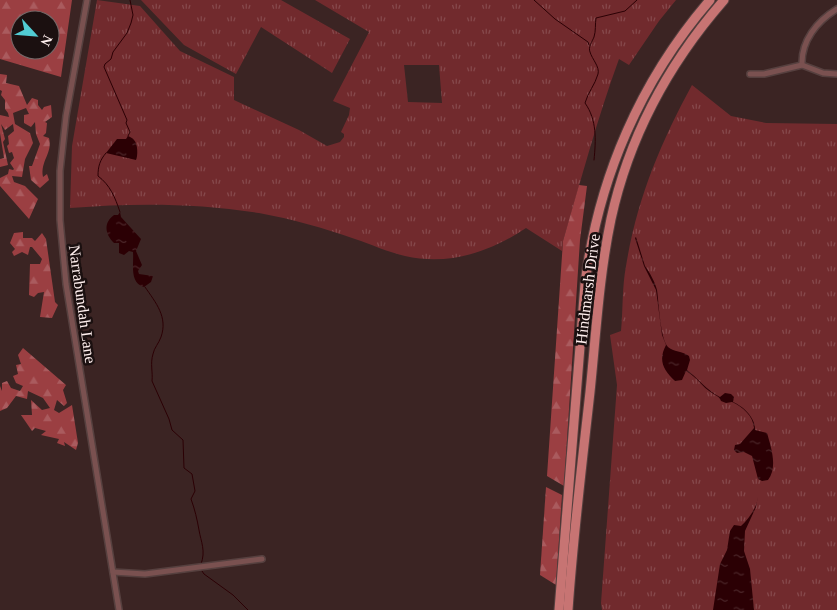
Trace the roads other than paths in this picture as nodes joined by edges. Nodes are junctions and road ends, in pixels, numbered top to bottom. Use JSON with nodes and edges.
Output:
{"nodes":[{"id":1,"x":87,"y":0,"type":"edge"},
{"id":2,"x":710,"y":0,"type":"edge"},
{"id":3,"x":724,"y":0,"type":"edge"},
{"id":4,"x":837,"y":9,"type":"edge"},
{"id":5,"x":802,"y":65,"type":"junction"},
{"id":6,"x":750,"y":74,"type":"dead end"},
{"id":7,"x":837,"y":74,"type":"edge"},
{"id":8,"x":569,"y":495,"type":"junction"},
{"id":9,"x":579,"y":495,"type":"junction"},
{"id":10,"x":262,"y":559,"type":"dead end"},
{"id":11,"x":113,"y":572,"type":"junction"},
{"id":12,"x":119,"y":610,"type":"edge"},
{"id":13,"x":559,"y":610,"type":"edge"},
{"id":14,"x":568,"y":610,"type":"edge"}],
"edges":[{"from":1,"to":11,"type":"street","name":"Narrabundah Lane"},
{"from":2,"to":8,"type":"main road","name":"Hindmarsh Drive"},
{"from":3,"to":9,"type":"main road","name":"Hindmarsh Drive"},
{"from":4,"to":5,"type":"street"},
{"from":5,"to":6,"type":"street"},
{"from":5,"to":7,"type":"street"},
{"from":8,"to":9,"type":"main road"},
{"from":8,"to":13,"type":"main road","name":"Hindmarsh Drive"},
{"from":9,"to":14,"type":"main road","name":"Hindmarsh Drive"},
{"from":10,"to":11,"type":"street"},
{"from":11,"to":12,"type":"street","name":"Narrabundah Lane"}]}
